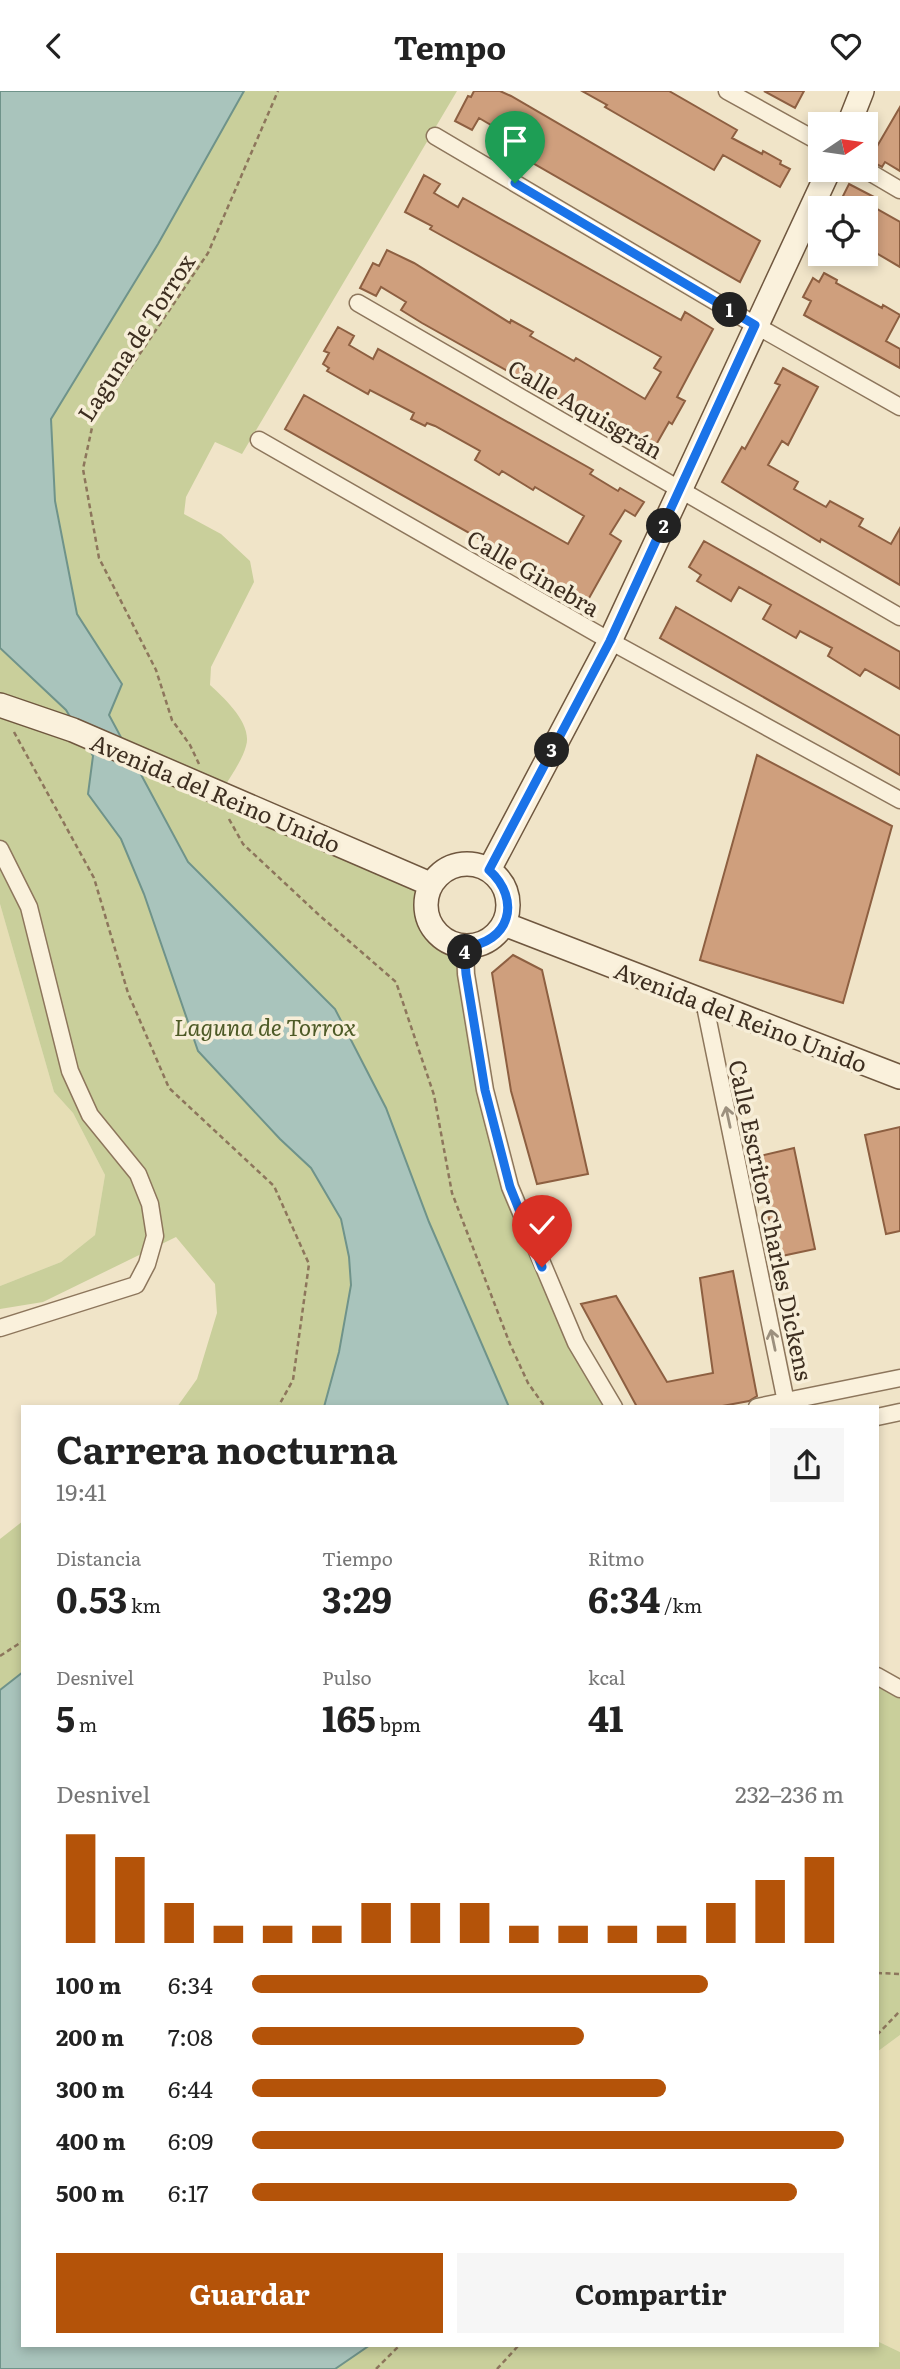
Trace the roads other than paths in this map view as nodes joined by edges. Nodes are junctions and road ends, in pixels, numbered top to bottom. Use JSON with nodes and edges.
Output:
{"nodes":[{"id":1,"x":727,"y":91,"type":"edge"},
{"id":2,"x":862,"y":91,"type":"edge"},
{"id":3,"x":854,"y":112,"type":"edge"},
{"id":4,"x":435,"y":136,"type":"dead end"},
{"id":5,"x":808,"y":136,"type":"edge"},
{"id":6,"x":878,"y":177,"type":"edge"},
{"id":7,"x":823,"y":182,"type":"edge"},
{"id":8,"x":900,"y":190,"type":"edge"},
{"id":9,"x":358,"y":303,"type":"dead end"},
{"id":10,"x":755,"y":325,"type":"junction"},
{"id":11,"x":900,"y":407,"type":"edge"},
{"id":12,"x":259,"y":440,"type":"dead end"},
{"id":13,"x":681,"y":490,"type":"junction"},
{"id":14,"x":900,"y":617,"type":"edge"},
{"id":15,"x":610,"y":641,"type":"junction"},
{"id":16,"x":0,"y":705,"type":"edge"},
{"id":17,"x":900,"y":800,"type":"edge"},
{"id":18,"x":0,"y":849,"type":"edge"},
{"id":19,"x":489,"y":870,"type":"junction"},
{"id":20,"x":430,"y":884,"type":"junction"},
{"id":21,"x":504,"y":924,"type":"junction"},
{"id":22,"x":464,"y":947,"type":"junction"},
{"id":23,"x":704,"y":1001,"type":"junction"},
{"id":24,"x":900,"y":1077,"type":"edge"},
{"id":25,"x":0,"y":1328,"type":"edge"},
{"id":26,"x":900,"y":1378,"type":"edge"},
{"id":27,"x":786,"y":1404,"type":"edge"},
{"id":28,"x":613,"y":1405,"type":"edge"},
{"id":29,"x":900,"y":1412,"type":"edge"},
{"id":30,"x":879,"y":1417,"type":"edge"},
{"id":31,"x":879,"y":1677,"type":"edge"},
{"id":32,"x":900,"y":1689,"type":"edge"}],
"edges":[{"from":1,"to":5,"type":"street"},
{"from":2,"to":3,"type":"street"},
{"from":4,"to":10,"type":"street"},
{"from":6,"to":8,"type":"street"},
{"from":7,"to":10,"type":"street"},
{"from":9,"to":13,"type":"street","name":"Calle Aquisgrán"},
{"from":10,"to":11,"type":"street"},
{"from":10,"to":13,"type":"street"},
{"from":12,"to":15,"type":"street","name":"Calle Ginebra"},
{"from":13,"to":14,"type":"street","name":"Calle Aquisgrán"},
{"from":13,"to":15,"type":"street"},
{"from":15,"to":17,"type":"street","name":"Calle Ginebra"},
{"from":15,"to":19,"type":"street"},
{"from":16,"to":20,"type":"street","name":"Avenida del Reino Unido"},
{"from":18,"to":25,"type":"street"},
{"from":19,"to":20,"type":"street"},
{"from":19,"to":21,"type":"street"},
{"from":20,"to":22,"type":"street"},
{"from":21,"to":22,"type":"street"},
{"from":21,"to":23,"type":"street","name":"Avenida del Reino Unido"},
{"from":22,"to":28,"type":"street"},
{"from":23,"to":24,"type":"street","name":"Avenida del Reino Unido"},
{"from":27,"to":23,"type":"street","name":"Calle Escritor Charles Dickens","one_way":true},
{"from":26,"to":27,"type":"street"},
{"from":29,"to":30,"type":"street"},
{"from":31,"to":32,"type":"street"}]}
